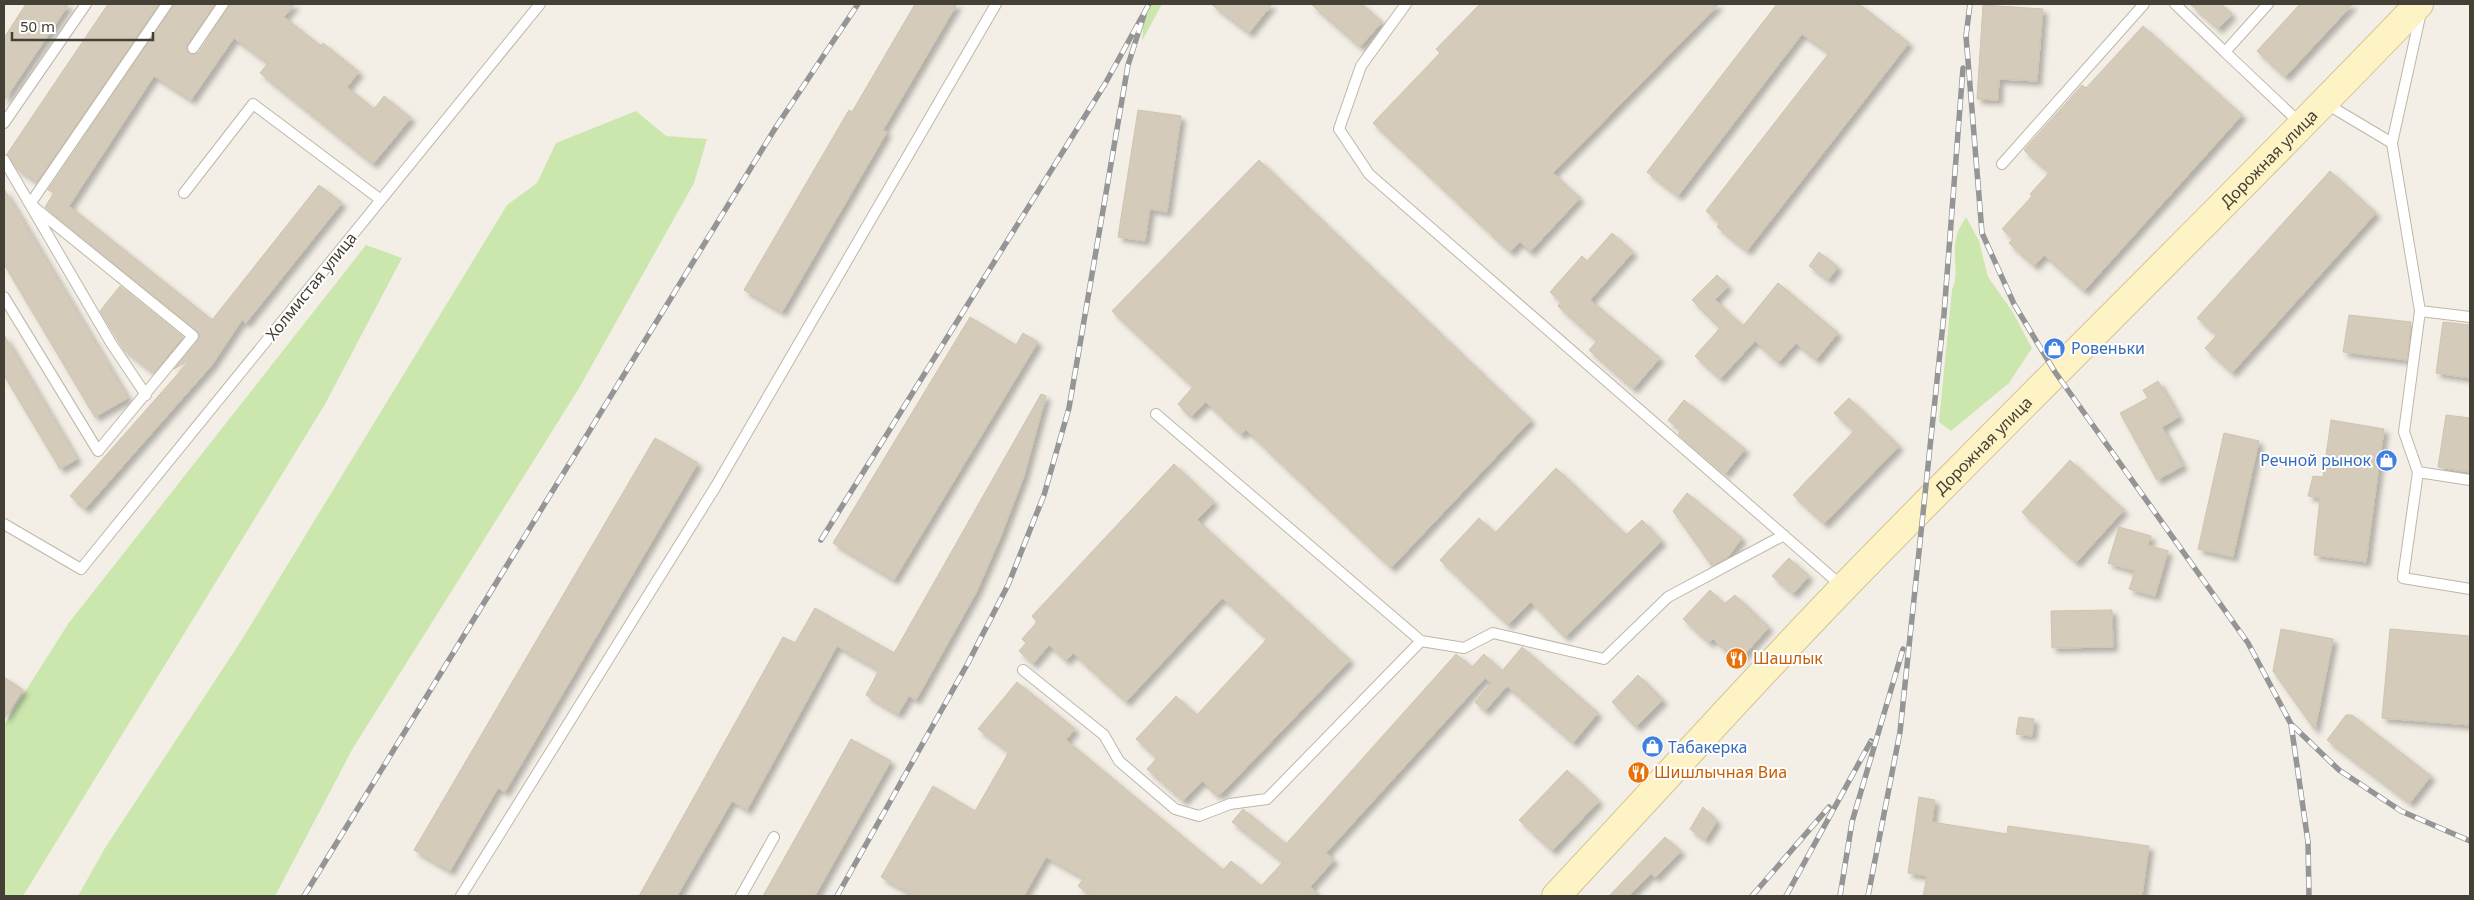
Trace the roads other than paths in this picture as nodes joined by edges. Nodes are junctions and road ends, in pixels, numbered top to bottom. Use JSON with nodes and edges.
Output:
{"nodes":[{"id":1,"x":86,"y":4,"type":"edge"},
{"id":2,"x":167,"y":4,"type":"edge"},
{"id":3,"x":223,"y":4,"type":"edge"},
{"id":4,"x":540,"y":4,"type":"edge"},
{"id":5,"x":996,"y":4,"type":"edge"},
{"id":6,"x":1406,"y":4,"type":"edge"},
{"id":7,"x":2144,"y":4,"type":"edge"},
{"id":8,"x":2175,"y":4,"type":"edge"},
{"id":9,"x":2268,"y":4,"type":"edge"},
{"id":10,"x":2421,"y":4,"type":"edge"},
{"id":11,"x":193,"y":48,"type":"dead end"},
{"id":12,"x":2225,"y":52,"type":"junction"},
{"id":13,"x":2325,"y":103,"type":"junction"},
{"id":14,"x":4,"y":123,"type":"edge"},
{"id":15,"x":2302,"y":125,"type":"junction"},
{"id":16,"x":2392,"y":143,"type":"junction"},
{"id":17,"x":4,"y":160,"type":"edge"},
{"id":18,"x":2002,"y":164,"type":"dead end"},
{"id":19,"x":184,"y":193,"type":"dead end"},
{"id":20,"x":381,"y":200,"type":"junction"},
{"id":21,"x":30,"y":204,"type":"junction"},
{"id":22,"x":4,"y":297,"type":"edge"},
{"id":23,"x":2420,"y":311,"type":"junction"},
{"id":24,"x":2470,"y":317,"type":"edge"},
{"id":25,"x":146,"y":395,"type":"junction"},
{"id":26,"x":1156,"y":414,"type":"dead end"},
{"id":27,"x":2418,"y":472,"type":"junction"},
{"id":28,"x":2470,"y":480,"type":"edge"},
{"id":29,"x":4,"y":524,"type":"edge"},
{"id":30,"x":1784,"y":535,"type":"junction"},
{"id":31,"x":1844,"y":588,"type":"junction"},
{"id":32,"x":2470,"y":589,"type":"edge"},
{"id":33,"x":1421,"y":641,"type":"junction"},
{"id":34,"x":1023,"y":670,"type":"dead end"},
{"id":35,"x":774,"y":837,"type":"dead end"},
{"id":36,"x":461,"y":896,"type":"edge"},
{"id":37,"x":740,"y":896,"type":"edge"},
{"id":38,"x":1556,"y":896,"type":"edge"}],
"edges":[{"from":1,"to":14,"type":"lane"},
{"from":2,"to":21,"type":"lane"},
{"from":3,"to":11,"type":"lane"},
{"from":4,"to":20,"type":"lane","name":"Холмистая улица"},
{"from":5,"to":36,"type":"lane"},
{"from":6,"to":30,"type":"lane"},
{"from":7,"to":18,"type":"lane"},
{"from":8,"to":12,"type":"lane"},
{"from":9,"to":12,"type":"lane"},
{"from":10,"to":13,"type":"street","name":"Дорожная улица"},
{"from":10,"to":16,"type":"lane"},
{"from":12,"to":15,"type":"lane"},
{"from":13,"to":15,"type":"street","name":"Дорожная улица"},
{"from":13,"to":16,"type":"lane"},
{"from":15,"to":31,"type":"street","name":"Дорожная улица"},
{"from":16,"to":23,"type":"lane"},
{"from":17,"to":21,"type":"lane"},
{"from":19,"to":20,"type":"lane"},
{"from":20,"to":29,"type":"lane","name":"Холмистая улица"},
{"from":21,"to":25,"type":"lane"},
{"from":21,"to":25,"type":"lane"},
{"from":22,"to":25,"type":"lane"},
{"from":23,"to":24,"type":"lane"},
{"from":23,"to":27,"type":"lane"},
{"from":26,"to":33,"type":"lane"},
{"from":27,"to":28,"type":"lane"},
{"from":27,"to":32,"type":"lane"},
{"from":30,"to":31,"type":"lane"},
{"from":30,"to":33,"type":"lane"},
{"from":31,"to":38,"type":"street","name":"Дорожная улица"},
{"from":33,"to":34,"type":"lane"},
{"from":35,"to":37,"type":"lane"}]}
